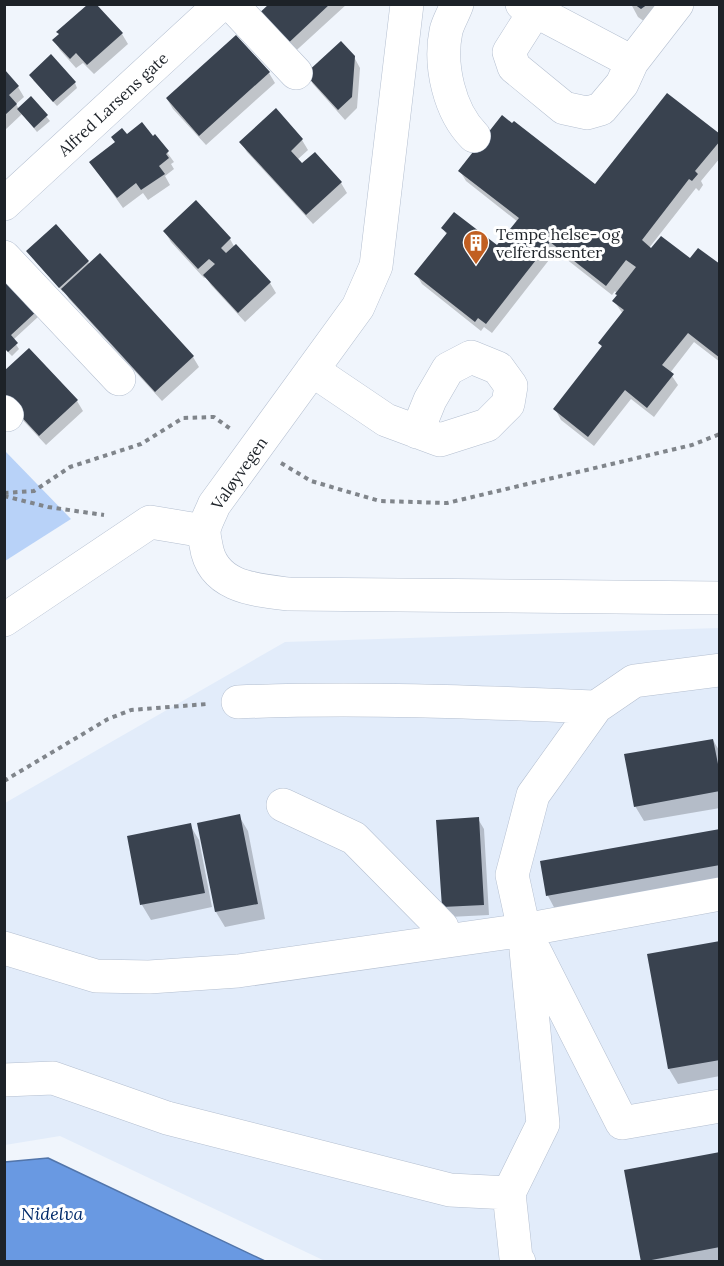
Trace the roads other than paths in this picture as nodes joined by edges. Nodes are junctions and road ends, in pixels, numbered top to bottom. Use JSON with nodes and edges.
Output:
{"nodes":[{"id":1,"x":220,"y":4,"type":"edge"},
{"id":2,"x":231,"y":4,"type":"edge"},
{"id":3,"x":407,"y":4,"type":"edge"},
{"id":4,"x":458,"y":4,"type":"edge"},
{"id":5,"x":677,"y":4,"type":"edge"},
{"id":6,"x":528,"y":8,"type":"edge"},
{"id":7,"x":632,"y":62,"type":"junction"},
{"id":8,"x":296,"y":74,"type":"dead end"},
{"id":9,"x":474,"y":136,"type":"dead end"},
{"id":10,"x":4,"y":204,"type":"edge"},
{"id":11,"x":4,"y":257,"type":"edge"},
{"id":12,"x":312,"y":370,"type":"junction"},
{"id":13,"x":119,"y":379,"type":"dead end"},
{"id":14,"x":417,"y":432,"type":"dead end"},
{"id":15,"x":204,"y":531,"type":"junction"},
{"id":16,"x":720,"y":598,"type":"edge"},
{"id":17,"x":4,"y":620,"type":"edge"},
{"id":18,"x":720,"y":670,"type":"edge"},
{"id":19,"x":238,"y":702,"type":"road end"},
{"id":20,"x":596,"y":707,"type":"junction"},
{"id":21,"x":283,"y":805,"type":"dead end"},
{"id":22,"x":720,"y":894,"type":"edge"},
{"id":23,"x":524,"y":930,"type":"junction"},
{"id":24,"x":446,"y":941,"type":"junction"},
{"id":25,"x":4,"y":948,"type":"edge"},
{"id":26,"x":4,"y":1080,"type":"edge"},
{"id":27,"x":720,"y":1106,"type":"edge"},
{"id":28,"x":509,"y":1193,"type":"junction"},
{"id":29,"x":519,"y":1262,"type":"edge"}],
"edges":[{"from":1,"to":10,"type":"street","name":"Alfred Larsens gate"},
{"from":2,"to":8,"type":"street"},
{"from":3,"to":12,"type":"street","name":"Valøyvegen"},
{"from":4,"to":9,"type":"street"},
{"from":5,"to":7,"type":"street"},
{"from":6,"to":7,"type":"street"},
{"from":6,"to":7,"type":"street"},
{"from":11,"to":13,"type":"street"},
{"from":12,"to":14,"type":"street"},
{"from":12,"to":15,"type":"street","name":"Valøyvegen"},
{"from":15,"to":16,"type":"street"},
{"from":15,"to":17,"type":"street"},
{"from":18,"to":20,"type":"street"},
{"from":19,"to":20,"type":"street"},
{"from":20,"to":23,"type":"street"},
{"from":21,"to":24,"type":"street"},
{"from":22,"to":23,"type":"street"},
{"from":23,"to":24,"type":"street"},
{"from":23,"to":27,"type":"street"},
{"from":23,"to":28,"type":"street"},
{"from":24,"to":25,"type":"street"},
{"from":26,"to":28,"type":"street"},
{"from":28,"to":29,"type":"street"}]}
